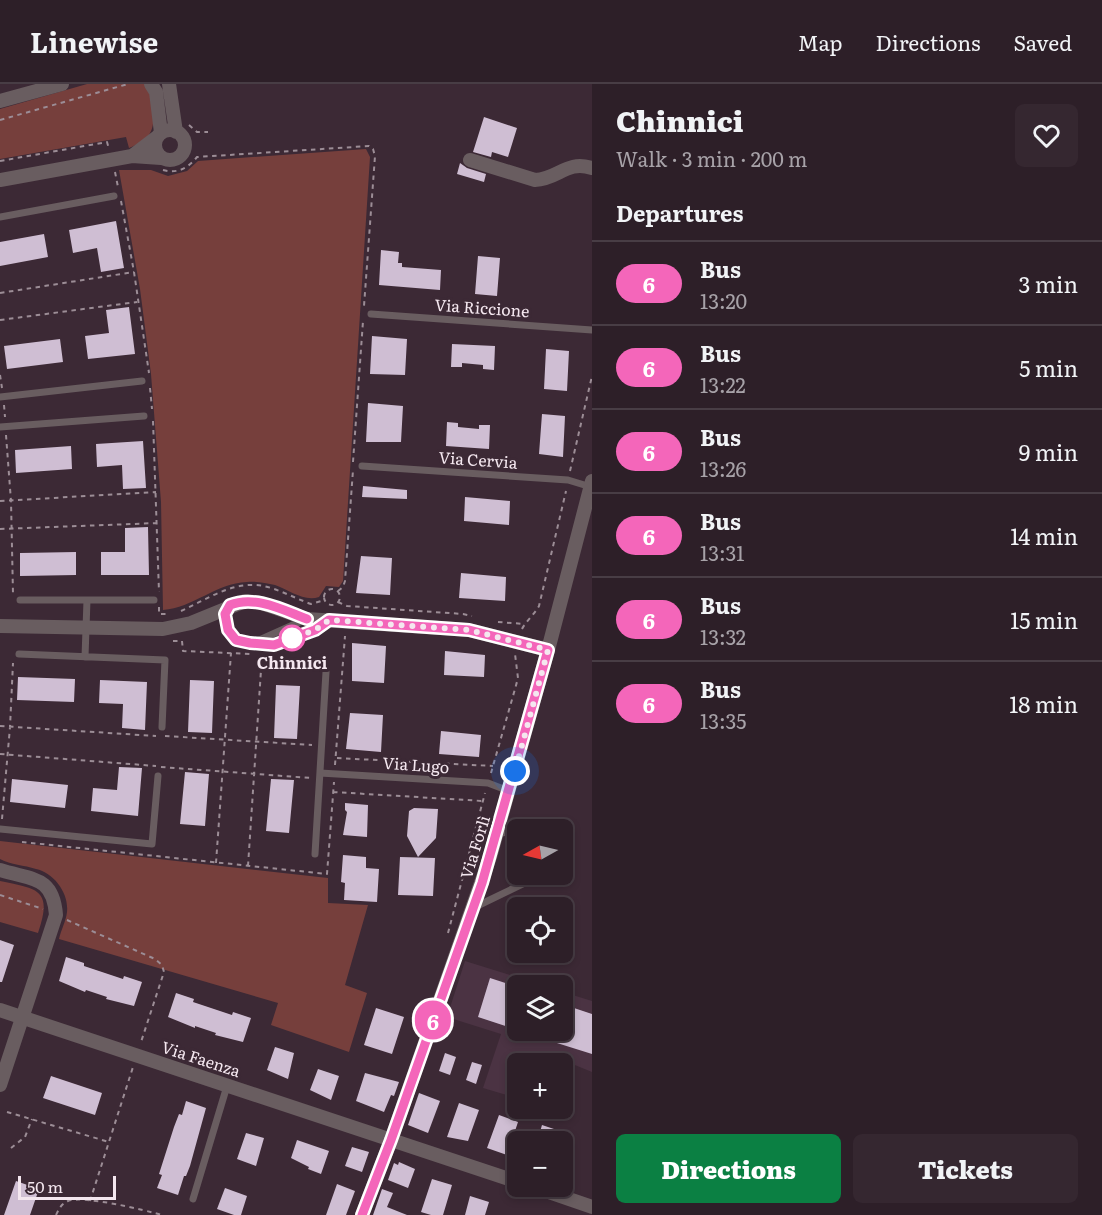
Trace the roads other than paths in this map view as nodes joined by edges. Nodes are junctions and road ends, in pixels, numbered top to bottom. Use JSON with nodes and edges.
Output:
{"nodes":[{"id":1,"x":62,"y":84,"type":"edge"},
{"id":2,"x":151,"y":84,"type":"edge"},
{"id":3,"x":169,"y":84,"type":"edge"},
{"id":4,"x":0,"y":101,"type":"edge"},
{"id":5,"x":176,"y":132,"type":"junction"},
{"id":6,"x":159,"y":135,"type":"junction"},
{"id":7,"x":132,"y":156,"type":"junction"},
{"id":8,"x":470,"y":160,"type":"dead end"},
{"id":9,"x":159,"y":162,"type":"junction"},
{"id":10,"x":592,"y":168,"type":"edge"},
{"id":11,"x":0,"y":180,"type":"edge"},
{"id":12,"x":117,"y":196,"type":"road end"},
{"id":13,"x":0,"y":217,"type":"edge"},
{"id":14,"x":367,"y":312,"type":"road end"},
{"id":15,"x":592,"y":330,"type":"edge"},
{"id":16,"x":142,"y":381,"type":"dead end"},
{"id":17,"x":1,"y":397,"type":"edge"},
{"id":18,"x":144,"y":416,"type":"dead end"},
{"id":19,"x":3,"y":427,"type":"edge"},
{"id":20,"x":362,"y":466,"type":"dead end"},
{"id":21,"x":591,"y":484,"type":"edge"},
{"id":22,"x":157,"y":599,"type":"road end"},
{"id":23,"x":20,"y":600,"type":"dead end"},
{"id":24,"x":87,"y":600,"type":"junction"},
{"id":25,"x":230,"y":605,"type":"junction"},
{"id":26,"x":307,"y":619,"type":"junction"},
{"id":27,"x":329,"y":620,"type":"junction"},
{"id":28,"x":0,"y":626,"type":"edge"},
{"id":29,"x":87,"y":628,"type":"junction"},
{"id":30,"x":255,"y":642,"type":"junction"},
{"id":31,"x":548,"y":650,"type":"junction"},
{"id":32,"x":19,"y":654,"type":"dead end"},
{"id":33,"x":86,"y":657,"type":"junction"},
{"id":34,"x":326,"y":672,"type":"dead end"},
{"id":35,"x":162,"y":727,"type":"dead end"},
{"id":36,"x":320,"y":773,"type":"junction"},
{"id":37,"x":158,"y":776,"type":"dead end"},
{"id":38,"x":509,"y":791,"type":"junction"},
{"id":39,"x":1,"y":829,"type":"edge"},
{"id":40,"x":507,"y":832,"type":"edge"},
{"id":41,"x":497,"y":834,"type":"junction"},
{"id":42,"x":315,"y":855,"type":"dead end"},
{"id":43,"x":0,"y":870,"type":"edge"},
{"id":44,"x":520,"y":885,"type":"edge"},
{"id":45,"x":473,"y":908,"type":"junction"},
{"id":46,"x":0,"y":1010,"type":"edge"},
{"id":47,"x":22,"y":1017,"type":"junction"},
{"id":48,"x":0,"y":1084,"type":"edge"},
{"id":49,"x":227,"y":1086,"type":"junction"},
{"id":50,"x":391,"y":1140,"type":"junction"},
{"id":51,"x":507,"y":1178,"type":"edge"},
{"id":52,"x":563,"y":1197,"type":"edge"},
{"id":53,"x":193,"y":1199,"type":"dead end"},
{"id":54,"x":592,"y":1207,"type":"edge"},
{"id":55,"x":362,"y":1215,"type":"edge"}],
"edges":[{"from":1,"to":4,"type":"street"},
{"from":2,"to":6,"type":"street"},
{"from":3,"to":5,"type":"street"},
{"from":5,"to":6,"type":"street"},
{"from":5,"to":9,"type":"street"},
{"from":6,"to":7,"type":"street"},
{"from":6,"to":9,"type":"street"},
{"from":7,"to":9,"type":"street"},
{"from":7,"to":11,"type":"street"},
{"from":8,"to":10,"type":"street"},
{"from":12,"to":13,"type":"lane"},
{"from":14,"to":15,"type":"lane","name":"Via Riccione"},
{"from":16,"to":17,"type":"lane"},
{"from":18,"to":19,"type":"lane"},
{"from":20,"to":21,"type":"lane","name":"Via Cervia"},
{"from":21,"to":31,"type":"street","name":"Via Forlì"},
{"from":22,"to":24,"type":"lane"},
{"from":23,"to":24,"type":"lane"},
{"from":24,"to":29,"type":"lane"},
{"from":25,"to":26,"type":"street"},
{"from":25,"to":29,"type":"street"},
{"from":25,"to":30,"type":"lane"},
{"from":26,"to":27,"type":"street"},
{"from":26,"to":30,"type":"lane"},
{"from":27,"to":30,"type":"lane"},
{"from":27,"to":31,"type":"street"},
{"from":28,"to":29,"type":"street"},
{"from":29,"to":33,"type":"lane"},
{"from":31,"to":38,"type":"street","name":"Via Forlì"},
{"from":32,"to":33,"type":"lane"},
{"from":33,"to":35,"type":"lane"},
{"from":34,"to":36,"type":"lane"},
{"from":36,"to":38,"type":"lane","name":"Via Lugo"},
{"from":36,"to":42,"type":"lane"},
{"from":37,"to":39,"type":"lane"},
{"from":38,"to":41,"type":"street","name":"Via Forlì"},
{"from":40,"to":41,"type":"lane"},
{"from":41,"to":45,"type":"street","name":"Via Forlì"},
{"from":43,"to":47,"type":"street"},
{"from":44,"to":45,"type":"lane"},
{"from":45,"to":50,"type":"street","name":"Via Forlì"},
{"from":46,"to":47,"type":"street","name":"Via Faenza"},
{"from":47,"to":48,"type":"street"},
{"from":47,"to":49,"type":"street","name":"Via Faenza"},
{"from":49,"to":50,"type":"street","name":"Via Faenza"},
{"from":49,"to":53,"type":"lane"},
{"from":50,"to":51,"type":"street","name":"Via Faenza"},
{"from":50,"to":55,"type":"street","name":"Via Forlì"},
{"from":52,"to":54,"type":"street"}]}
